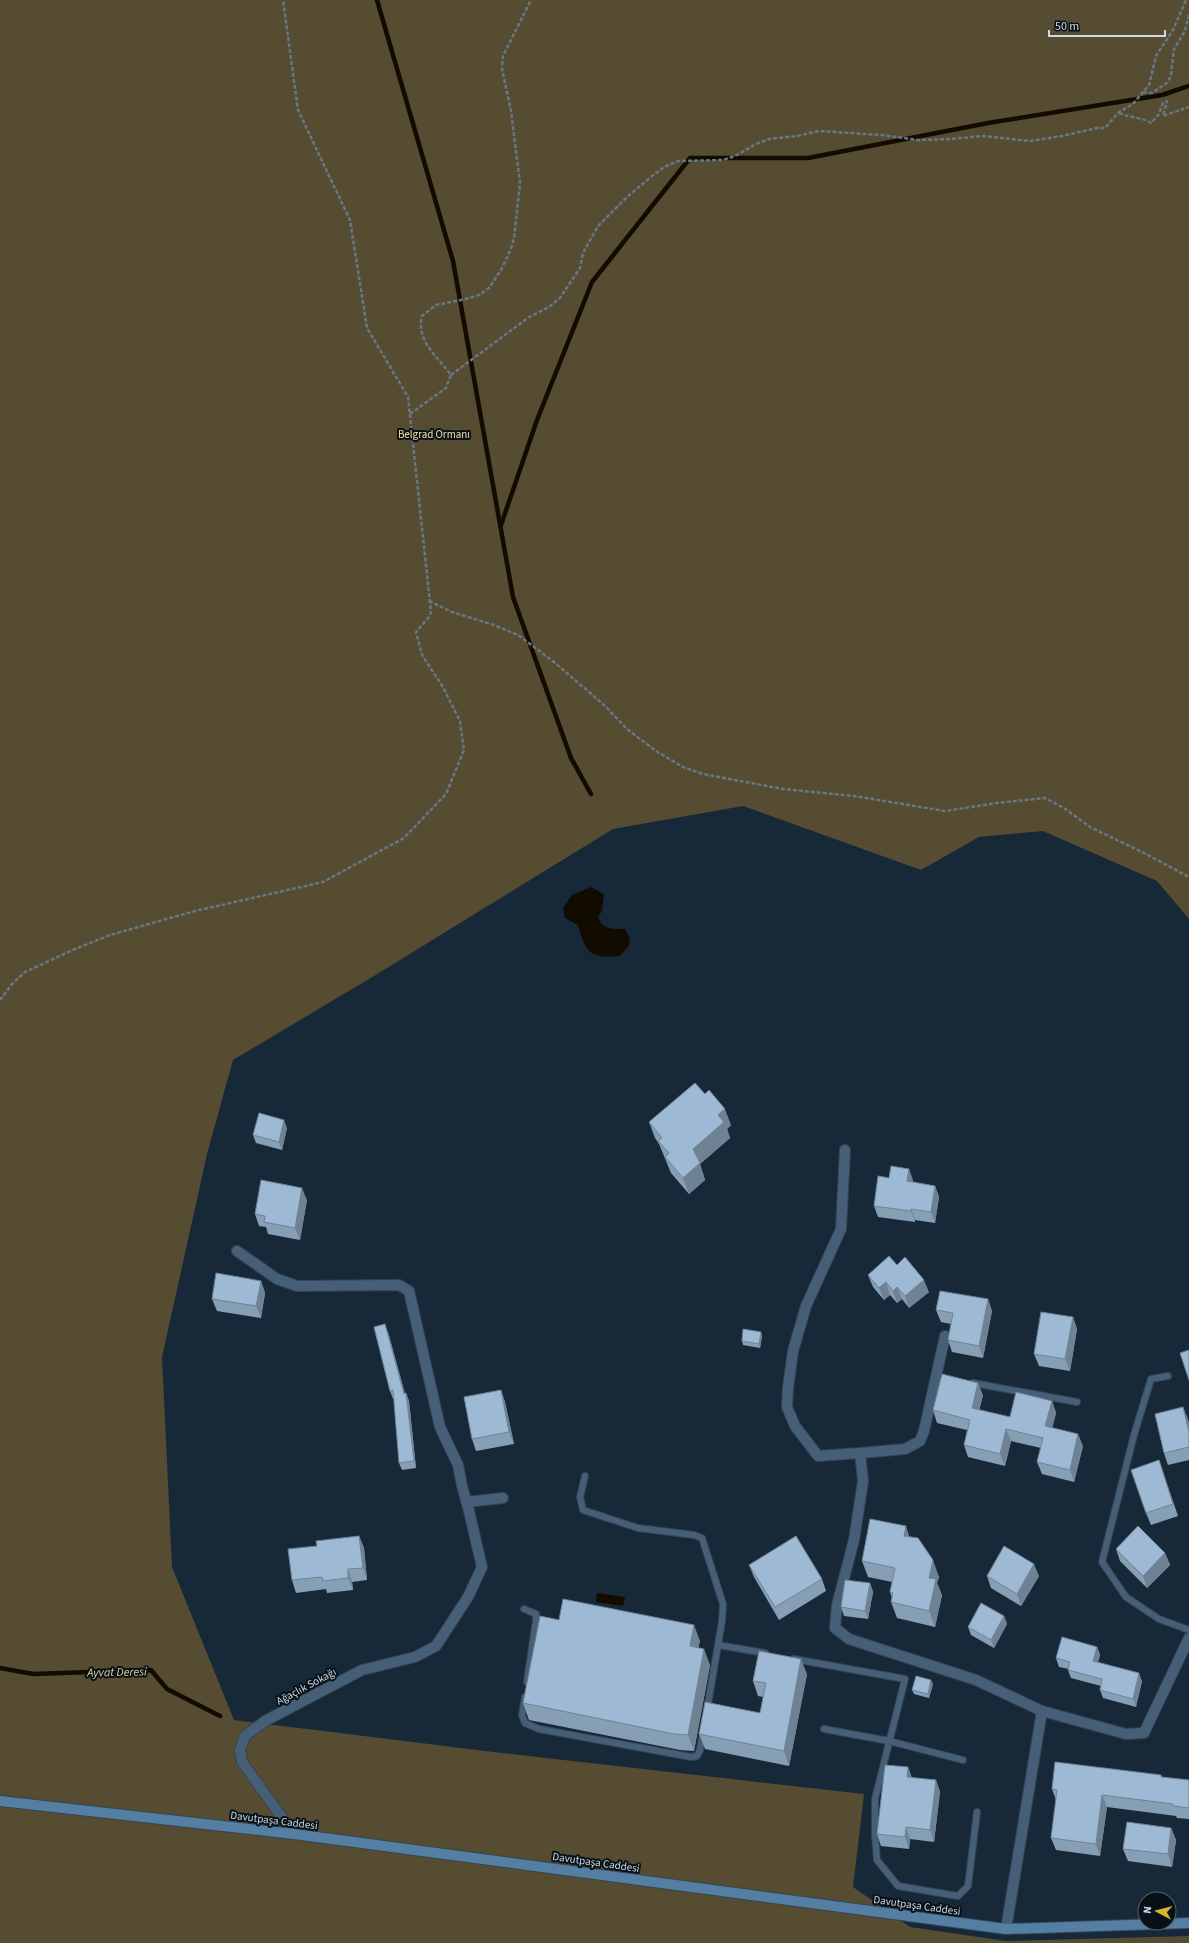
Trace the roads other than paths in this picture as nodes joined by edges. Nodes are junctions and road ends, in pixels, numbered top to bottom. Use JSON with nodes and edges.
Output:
{"nodes":[{"id":1,"x":845,"y":1150,"type":"dead end"},
{"id":2,"x":237,"y":1251,"type":"dead end"},
{"id":3,"x":945,"y":1336,"type":"dead end"},
{"id":4,"x":1168,"y":1376,"type":"dead end"},
{"id":5,"x":967,"y":1382,"type":"edge"},
{"id":6,"x":1077,"y":1402,"type":"dead end"},
{"id":7,"x":860,"y":1453,"type":"junction"},
{"id":8,"x":585,"y":1476,"type":"dead end"},
{"id":9,"x":503,"y":1498,"type":"dead end"},
{"id":10,"x":467,"y":1502,"type":"junction"},
{"id":11,"x":524,"y":1609,"type":"dead end"},
{"id":12,"x":1189,"y":1630,"type":"edge"},
{"id":13,"x":1189,"y":1638,"type":"edge"},
{"id":14,"x":718,"y":1645,"type":"junction"},
{"id":15,"x":772,"y":1655,"type":"edge"},
{"id":16,"x":788,"y":1658,"type":"edge"},
{"id":17,"x":1042,"y":1711,"type":"junction"},
{"id":18,"x":705,"y":1720,"type":"edge"},
{"id":19,"x":704,"y":1727,"type":"edge"},
{"id":20,"x":824,"y":1729,"type":"dead end"},
{"id":21,"x":889,"y":1741,"type":"junction"},
{"id":22,"x":963,"y":1760,"type":"dead end"},
{"id":23,"x":0,"y":1801,"type":"edge"},
{"id":24,"x":977,"y":1812,"type":"dead end"},
{"id":25,"x":294,"y":1834,"type":"junction"},
{"id":26,"x":1189,"y":1923,"type":"edge"},
{"id":27,"x":1006,"y":1929,"type":"junction"}],
"edges":[{"from":1,"to":7,"type":"street"},
{"from":2,"to":10,"type":"street"},
{"from":3,"to":7,"type":"street"},
{"from":4,"to":12,"type":"lane"},
{"from":5,"to":6,"type":"lane"},
{"from":7,"to":17,"type":"street"},
{"from":8,"to":14,"type":"lane"},
{"from":9,"to":10,"type":"street"},
{"from":10,"to":25,"type":"street","name":"Ağaçlık Sokağı"},
{"from":11,"to":19,"type":"lane"},
{"from":13,"to":17,"type":"street"},
{"from":14,"to":15,"type":"lane"},
{"from":14,"to":18,"type":"lane"},
{"from":16,"to":21,"type":"lane"},
{"from":17,"to":27,"type":"street"},
{"from":20,"to":21,"type":"lane"},
{"from":21,"to":22,"type":"lane"},
{"from":21,"to":24,"type":"lane"},
{"from":23,"to":25,"type":"street","name":"Davutpaşa Caddesi"},
{"from":25,"to":27,"type":"street","name":"Davutpaşa Caddesi"},
{"from":26,"to":27,"type":"street","name":"Davutpaşa Caddesi"}]}
